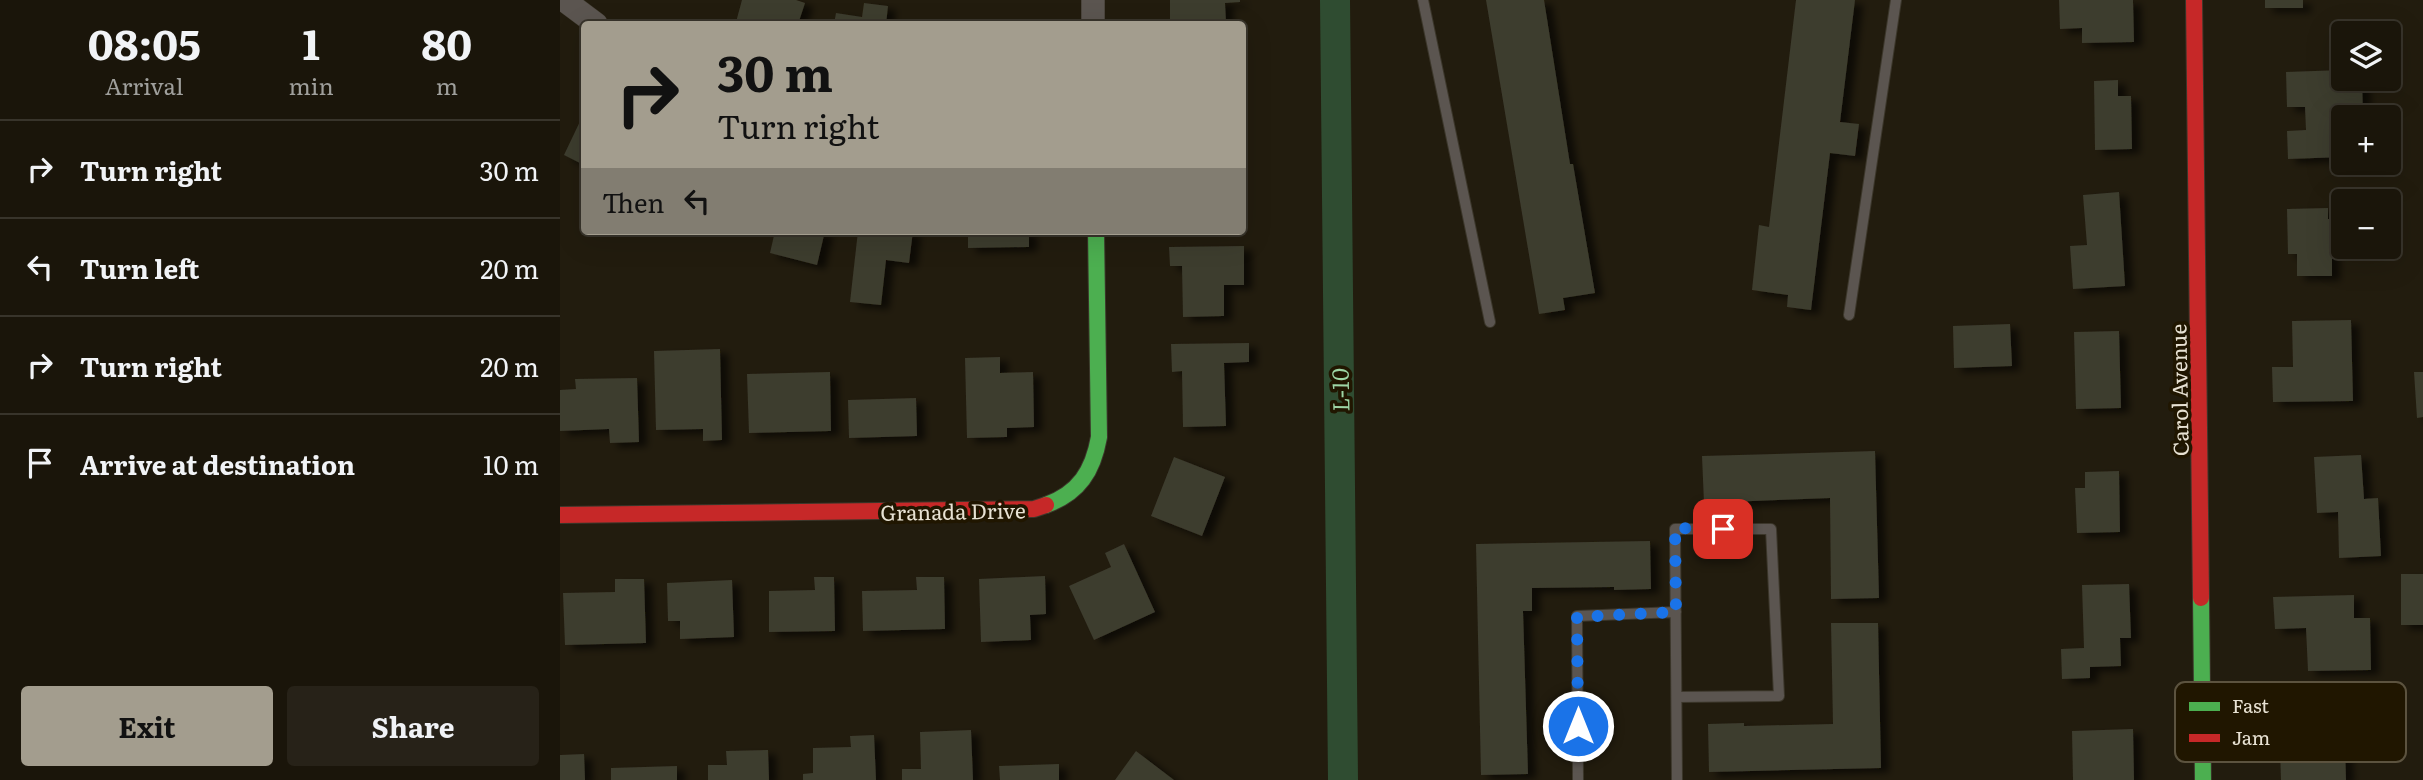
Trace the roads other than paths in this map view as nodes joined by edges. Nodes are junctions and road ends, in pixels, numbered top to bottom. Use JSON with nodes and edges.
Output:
{"nodes":[{"id":1,"x":564,"y":0,"type":"edge"},
{"id":2,"x":1093,"y":0,"type":"edge"},
{"id":3,"x":1423,"y":0,"type":"edge"},
{"id":4,"x":1896,"y":0,"type":"edge"},
{"id":5,"x":2194,"y":0,"type":"edge"},
{"id":6,"x":592,"y":21,"type":"edge"},
{"id":7,"x":1093,"y":21,"type":"edge"},
{"id":8,"x":1096,"y":235,"type":"edge"},
{"id":9,"x":1849,"y":315,"type":"dead end"},
{"id":10,"x":1490,"y":322,"type":"dead end"},
{"id":11,"x":560,"y":515,"type":"edge"},
{"id":12,"x":1676,"y":612,"type":"junction"},
{"id":13,"x":2202,"y":682,"type":"edge"},
{"id":14,"x":1677,"y":697,"type":"junction"},
{"id":15,"x":2203,"y":762,"type":"edge"},
{"id":16,"x":1578,"y":780,"type":"edge"},
{"id":17,"x":1677,"y":780,"type":"edge"},
{"id":18,"x":2203,"y":780,"type":"edge"}],
"edges":[{"from":1,"to":6,"type":"street"},
{"from":2,"to":7,"type":"street"},
{"from":3,"to":10,"type":"lane"},
{"from":4,"to":9,"type":"lane"},
{"from":5,"to":13,"type":"street","name":"Carol Avenue"},
{"from":8,"to":11,"type":"street","name":"Granada Drive"},
{"from":12,"to":14,"type":"lane"},
{"from":12,"to":14,"type":"lane"},
{"from":12,"to":16,"type":"lane"},
{"from":14,"to":17,"type":"lane"},
{"from":15,"to":18,"type":"street","name":"Carol Avenue"}]}
